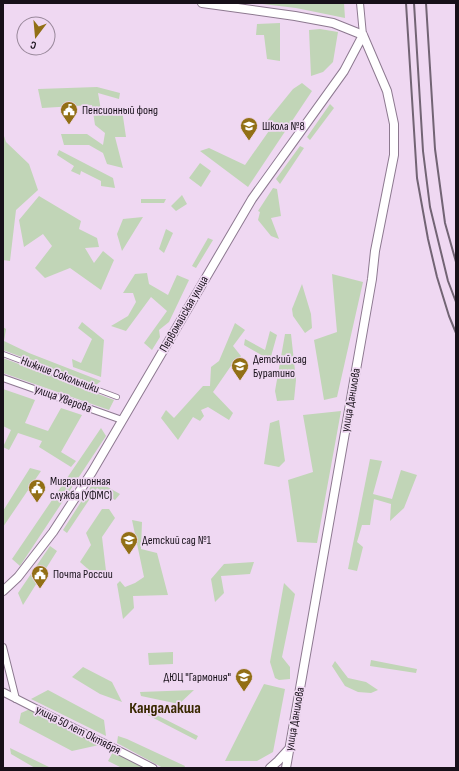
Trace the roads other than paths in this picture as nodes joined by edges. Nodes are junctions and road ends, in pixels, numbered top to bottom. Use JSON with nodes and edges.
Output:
{"nodes":[{"id":1,"x":202,"y":3,"type":"edge"},
{"id":2,"x":360,"y":3,"type":"edge"},
{"id":3,"x":221,"y":4,"type":"edge"},
{"id":4,"x":363,"y":35,"type":"junction"},
{"id":5,"x":3,"y":354,"type":"edge"},
{"id":6,"x":3,"y":378,"type":"edge"},
{"id":7,"x":117,"y":397,"type":"dead end"},
{"id":8,"x":122,"y":420,"type":"junction"},
{"id":9,"x":3,"y":591,"type":"edge"},
{"id":10,"x":3,"y":647,"type":"edge"},
{"id":11,"x":3,"y":692,"type":"edge"},
{"id":12,"x":16,"y":698,"type":"junction"},
{"id":13,"x":290,"y":748,"type":"junction"},
{"id":14,"x":153,"y":768,"type":"edge"},
{"id":15,"x":270,"y":768,"type":"edge"},
{"id":16,"x":286,"y":768,"type":"edge"}],
"edges":[{"from":1,"to":3,"type":"main road"},
{"from":2,"to":4,"type":"street"},
{"from":3,"to":4,"type":"main road"},
{"from":4,"to":8,"type":"main road","name":"Первомайская улица"},
{"from":4,"to":13,"type":"main road","name":"улица Данилова"},
{"from":5,"to":7,"type":"street","name":"Нижние Сокольники"},
{"from":6,"to":8,"type":"street","name":"улица Уверова"},
{"from":8,"to":9,"type":"main road","name":"Первомайская улица"},
{"from":10,"to":12,"type":"street"},
{"from":11,"to":12,"type":"street","name":"улица 50 лет Октября"},
{"from":12,"to":14,"type":"street","name":"улица 50 лет Октября"},
{"from":13,"to":15,"type":"main road"},
{"from":13,"to":16,"type":"main road","name":"улица Данилова"}]}
